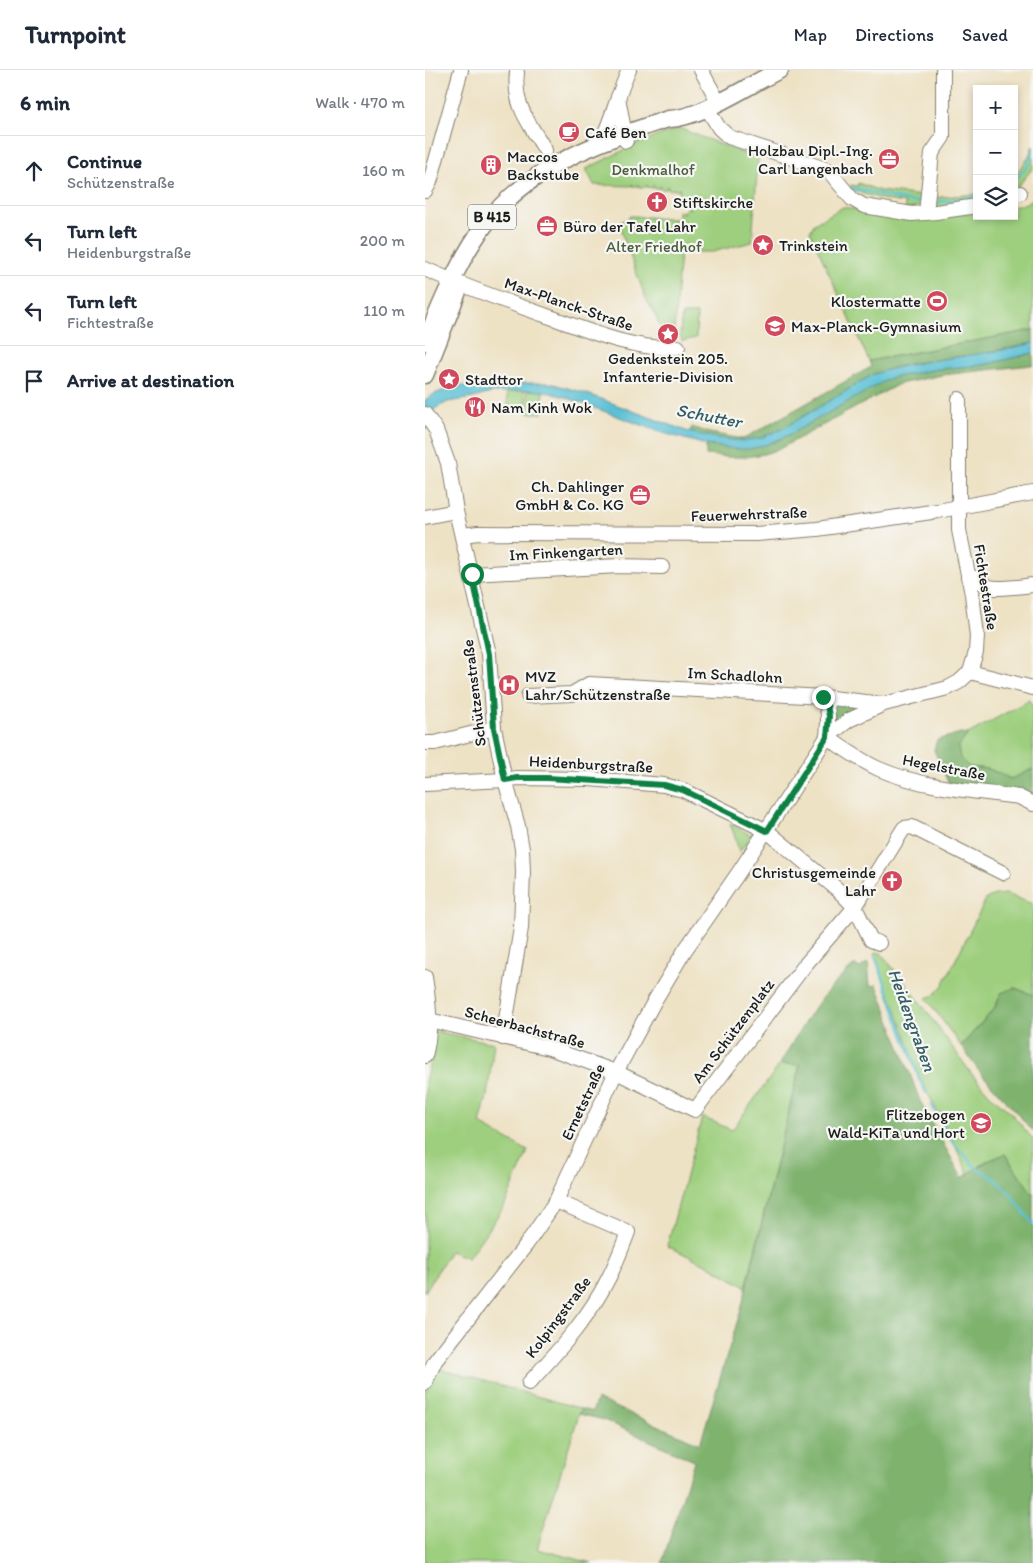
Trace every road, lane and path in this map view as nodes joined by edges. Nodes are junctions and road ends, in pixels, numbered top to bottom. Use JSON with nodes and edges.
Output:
{"nodes":[{"id":1,"x":461,"y":70,"type":"edge"},
{"id":2,"x":629,"y":70,"type":"edge"},
{"id":3,"x":701,"y":70,"type":"edge"},
{"id":4,"x":780,"y":70,"type":"edge"},
{"id":5,"x":943,"y":70,"type":"edge"},
{"id":6,"x":517,"y":72,"type":"dead end"},
{"id":7,"x":713,"y":106,"type":"junction"},
{"id":8,"x":620,"y":132,"type":"junction"},
{"id":9,"x":545,"y":150,"type":"dead end"},
{"id":10,"x":425,"y":191,"type":"edge"},
{"id":11,"x":926,"y":204,"type":"junction"},
{"id":12,"x":973,"y":206,"type":"edge"},
{"id":13,"x":425,"y":269,"type":"edge"},
{"id":14,"x":457,"y":283,"type":"junction"},
{"id":15,"x":425,"y":342,"type":"edge"},
{"id":16,"x":678,"y":347,"type":"dead end"},
{"id":17,"x":425,"y":375,"type":"edge"},
{"id":18,"x":959,"y":398,"type":"dead end"},
{"id":19,"x":425,"y":414,"type":"edge"},
{"id":20,"x":431,"y":432,"type":"edge"},
{"id":21,"x":1033,"y":493,"type":"edge"},
{"id":22,"x":959,"y":507,"type":"junction"},
{"id":23,"x":456,"y":511,"type":"junction"},
{"id":24,"x":425,"y":516,"type":"edge"},
{"id":25,"x":463,"y":535,"type":"junction"},
{"id":26,"x":663,"y":567,"type":"dead end"},
{"id":27,"x":472,"y":574,"type":"junction"},
{"id":28,"x":968,"y":577,"type":"junction"},
{"id":29,"x":1033,"y":585,"type":"edge"},
{"id":30,"x":988,"y":586,"type":"junction"},
{"id":31,"x":972,"y":594,"type":"junction"},
{"id":32,"x":970,"y":672,"type":"junction"},
{"id":33,"x":1033,"y":688,"type":"edge"},
{"id":34,"x":528,"y":696,"type":"dead end"},
{"id":35,"x":823,"y":697,"type":"junction"},
{"id":36,"x":884,"y":704,"type":"junction"},
{"id":37,"x":494,"y":728,"type":"junction"},
{"id":38,"x":827,"y":737,"type":"junction"},
{"id":39,"x":425,"y":743,"type":"edge"},
{"id":40,"x":505,"y":780,"type":"junction"},
{"id":41,"x":425,"y":784,"type":"edge"},
{"id":42,"x":1033,"y":804,"type":"edge"},
{"id":43,"x":767,"y":831,"type":"junction"},
{"id":44,"x":1003,"y":872,"type":"dead end"},
{"id":45,"x":855,"y":907,"type":"junction"},
{"id":46,"x":875,"y":942,"type":"dead end"},
{"id":47,"x":425,"y":977,"type":"edge"},
{"id":48,"x":427,"y":1020,"type":"edge"},
{"id":49,"x":503,"y":1038,"type":"junction"},
{"id":50,"x":425,"y":1056,"type":"edge"},
{"id":51,"x":616,"y":1072,"type":"junction"},
{"id":52,"x":556,"y":1202,"type":"junction"},
{"id":53,"x":430,"y":1358,"type":"edge"},
{"id":54,"x":425,"y":1383,"type":"edge"},
{"id":55,"x":529,"y":1383,"type":"dead end"}],
"edges":[{"from":1,"to":10,"type":"street"},
{"from":2,"to":8,"type":"street"},
{"from":3,"to":7,"type":"street"},
{"from":4,"to":7,"type":"main road","number":"B 415"},
{"from":5,"to":11,"type":"street"},
{"from":6,"to":9,"type":"street"},
{"from":7,"to":8,"type":"main road","number":"B 415"},
{"from":7,"to":11,"type":"street"},
{"from":8,"to":14,"type":"main road","number":"B 415"},
{"from":8,"to":14,"type":"main road","number":"B 415"},
{"from":11,"to":12,"type":"street"},
{"from":13,"to":14,"type":"street","name":"Max-Planck-Straße"},
{"from":14,"to":15,"type":"main road","number":"B 415"},
{"from":14,"to":16,"type":"street","name":"Max-Planck-Straße"},
{"from":14,"to":17,"type":"main road","number":"B 415"},
{"from":18,"to":22,"type":"street","name":"Fichtestraße"},
{"from":19,"to":20,"type":"street","name":"Schützenstraße"},
{"from":20,"to":23,"type":"street","name":"Schützenstraße"},
{"from":21,"to":22,"type":"street","name":"Feuerwehrstraße"},
{"from":22,"to":25,"type":"street","name":"Feuerwehrstraße"},
{"from":22,"to":28,"type":"street","name":"Fichtestraße"},
{"from":23,"to":24,"type":"street"},
{"from":23,"to":25,"type":"street","name":"Schützenstraße"},
{"from":25,"to":27,"type":"street","name":"Schützenstraße"},
{"from":26,"to":27,"type":"street","name":"Im Finkengarten"},
{"from":27,"to":37,"type":"street","name":"Schützenstraße"},
{"from":28,"to":30,"type":"street"},
{"from":28,"to":31,"type":"street","name":"Fichtestraße"},
{"from":29,"to":30,"type":"street"},
{"from":30,"to":31,"type":"street"},
{"from":31,"to":32,"type":"street","name":"Fichtestraße"},
{"from":32,"to":33,"type":"street"},
{"from":32,"to":36,"type":"street"},
{"from":34,"to":35,"type":"street","name":"Im Schadlohn"},
{"from":35,"to":36,"type":"street"},
{"from":35,"to":38,"type":"street"},
{"from":36,"to":38,"type":"street"},
{"from":37,"to":39,"type":"street"},
{"from":37,"to":40,"type":"street","name":"Schützenstraße"},
{"from":38,"to":42,"type":"street","name":"Hegelstraße"},
{"from":38,"to":43,"type":"street"},
{"from":40,"to":41,"type":"street","name":"Heidenburgstraße"},
{"from":40,"to":43,"type":"street","name":"Heidenburgstraße"},
{"from":40,"to":49,"type":"street","name":"Schützenstraße"},
{"from":43,"to":45,"type":"street","name":"Heidenburgstraße"},
{"from":43,"to":51,"type":"street","name":"Ernetstraße"},
{"from":44,"to":45,"type":"street"},
{"from":45,"to":46,"type":"street","name":"Heidenburgstraße"},
{"from":45,"to":51,"type":"street","name":"Am Schützenplatz"},
{"from":47,"to":48,"type":"street"},
{"from":48,"to":49,"type":"street","name":"Scheerbachstraße"},
{"from":48,"to":50,"type":"street"},
{"from":49,"to":51,"type":"street","name":"Scheerbachstraße"},
{"from":51,"to":52,"type":"street","name":"Ernetstraße"},
{"from":52,"to":53,"type":"street","name":"Ernetstraße"},
{"from":52,"to":55,"type":"street","name":"Kolpingstraße"},
{"from":53,"to":54,"type":"street","name":"Ernetstraße"}]}
